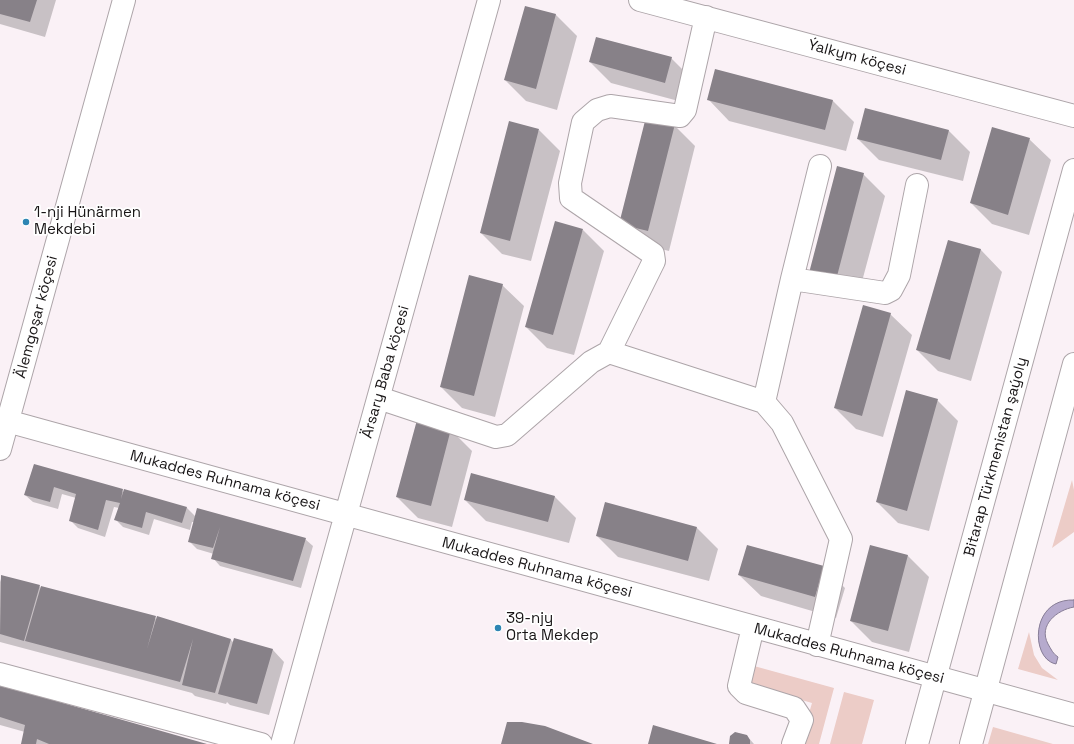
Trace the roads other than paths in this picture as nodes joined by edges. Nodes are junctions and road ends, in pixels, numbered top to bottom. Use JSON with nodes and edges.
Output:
{"nodes":[{"id":1,"x":124,"y":0,"type":"edge"},
{"id":2,"x":489,"y":0,"type":"edge"},
{"id":3,"x":640,"y":0,"type":"edge"},
{"id":4,"x":706,"y":17,"type":"junction"},
{"id":5,"x":1074,"y":116,"type":"edge"},
{"id":6,"x":820,"y":166,"type":"dead end"},
{"id":7,"x":1074,"y":170,"type":"edge"},
{"id":8,"x":917,"y":185,"type":"dead end"},
{"id":9,"x":792,"y":279,"type":"junction"},
{"id":10,"x":609,"y":352,"type":"junction"},
{"id":11,"x":1074,"y":364,"type":"edge"},
{"id":12,"x":379,"y":398,"type":"junction"},
{"id":13,"x":764,"y":402,"type":"junction"},
{"id":14,"x":4,"y":420,"type":"edge"},
{"id":15,"x":0,"y":449,"type":"edge"},
{"id":16,"x":346,"y":515,"type":"junction"},
{"id":17,"x":753,"y":627,"type":"junction"},
{"id":18,"x":817,"y":645,"type":"junction"},
{"id":19,"x":0,"y":674,"type":"edge"},
{"id":20,"x":935,"y":678,"type":"junction"},
{"id":21,"x":985,"y":691,"type":"junction"},
{"id":22,"x":1074,"y":715,"type":"edge"},
{"id":23,"x":261,"y":744,"type":"edge"},
{"id":24,"x":282,"y":744,"type":"edge"},
{"id":25,"x":793,"y":744,"type":"edge"},
{"id":26,"x":917,"y":744,"type":"edge"},
{"id":27,"x":970,"y":744,"type":"edge"}],
"edges":[{"from":1,"to":14,"type":"street","name":"Älemgoşar köçesi"},
{"from":2,"to":12,"type":"street","name":"Ärsary Baba köçesi"},
{"from":3,"to":4,"type":"street","name":"Ýalkym köçesi"},
{"from":4,"to":5,"type":"street","name":"Ýalkym köçesi"},
{"from":4,"to":10,"type":"street"},
{"from":6,"to":9,"type":"street"},
{"from":7,"to":20,"type":"street","name":"Bitarap Türkmenistan şaýoly"},
{"from":8,"to":9,"type":"street"},
{"from":9,"to":13,"type":"street"},
{"from":10,"to":12,"type":"street"},
{"from":10,"to":13,"type":"street"},
{"from":11,"to":21,"type":"street"},
{"from":12,"to":16,"type":"street","name":"Ärsary Baba köçesi"},
{"from":13,"to":18,"type":"street"},
{"from":14,"to":15,"type":"street","name":"Älemgoşar köçesi"},
{"from":14,"to":16,"type":"street","name":"Mukaddes Ruhnama köçesi"},
{"from":16,"to":17,"type":"street","name":"Mukaddes Ruhnama köçesi"},
{"from":16,"to":24,"type":"street","name":"Ärsary Baba köçesi"},
{"from":17,"to":18,"type":"street","name":"Mukaddes Ruhnama köçesi"},
{"from":17,"to":25,"type":"street"},
{"from":18,"to":20,"type":"street","name":"Mukaddes Ruhnama köçesi"},
{"from":19,"to":23,"type":"street"},
{"from":20,"to":21,"type":"street","name":"Mukaddes Ruhnama köçesi"},
{"from":20,"to":26,"type":"street","name":"Bitarap Türkmenistan şaýoly"},
{"from":21,"to":22,"type":"street","name":"Mukaddes Ruhnama köçesi"},
{"from":21,"to":27,"type":"street"}]}
